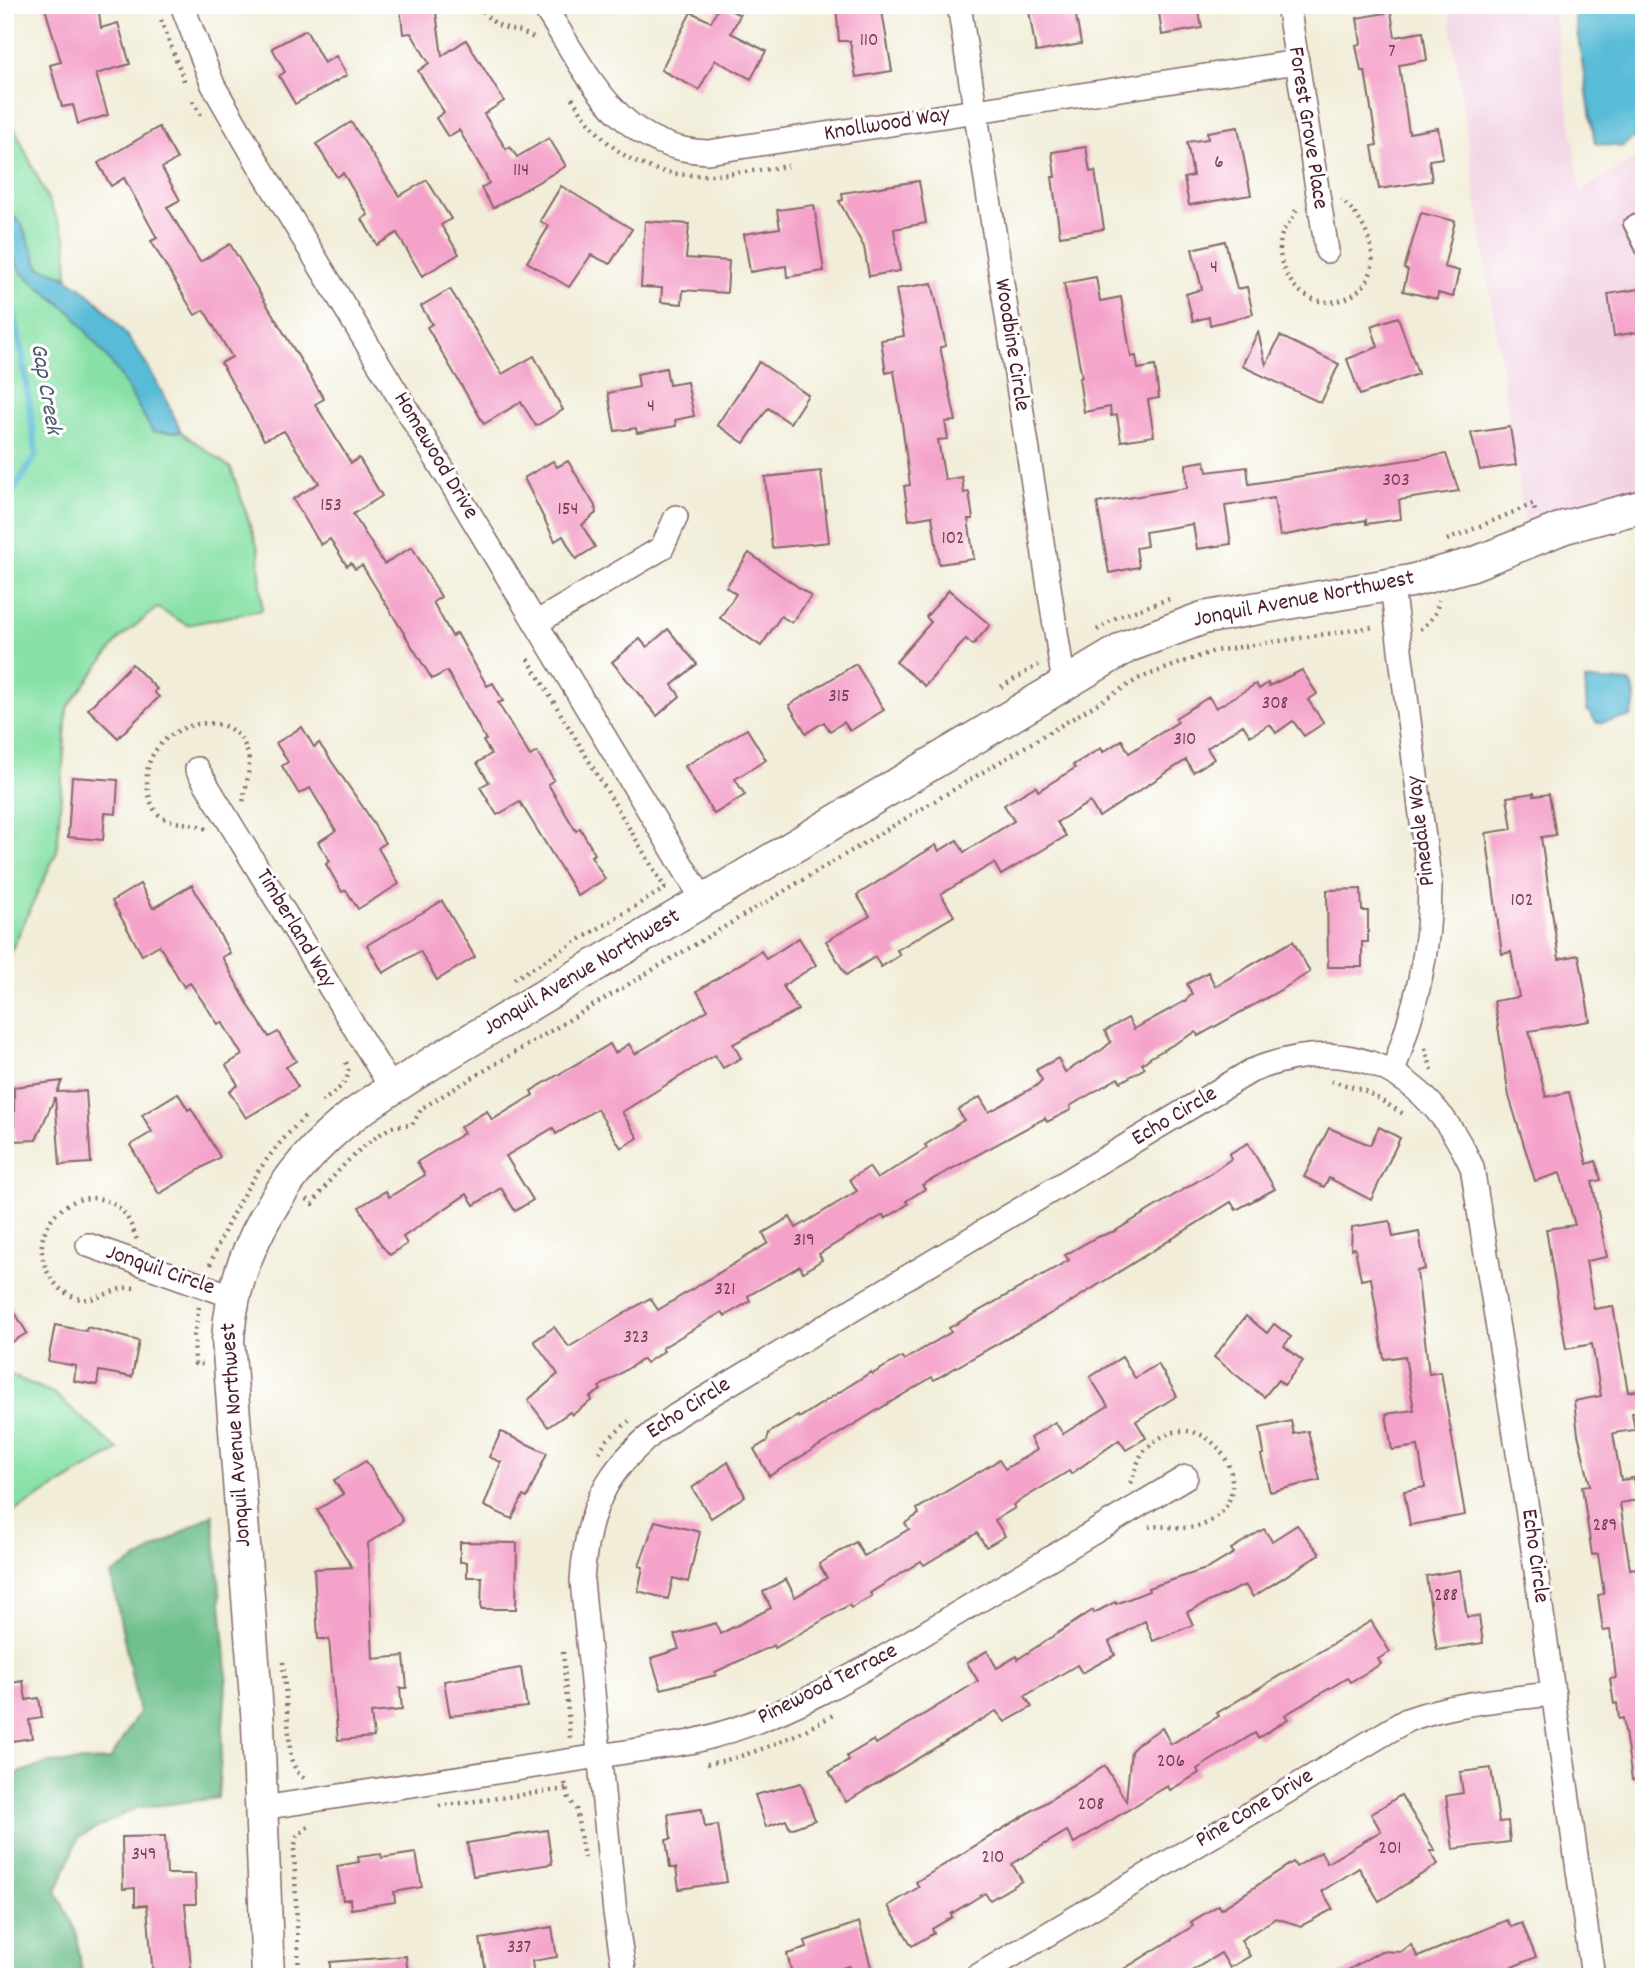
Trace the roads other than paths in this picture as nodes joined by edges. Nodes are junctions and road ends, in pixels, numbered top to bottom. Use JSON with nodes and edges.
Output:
{"nodes":[{"id":1,"x":182,"y":5,"type":"edge"},
{"id":2,"x":543,"y":5,"type":"edge"},
{"id":3,"x":958,"y":5,"type":"edge"},
{"id":4,"x":1288,"y":5,"type":"edge"},
{"id":5,"x":1297,"y":62,"type":"junction"},
{"id":6,"x":975,"y":112,"type":"junction"},
{"id":7,"x":1644,"y":216,"type":"edge"},
{"id":8,"x":1327,"y":251,"type":"dead end"},
{"id":9,"x":1644,"y":254,"type":"edge"},
{"id":10,"x":1644,"y":506,"type":"edge"},
{"id":11,"x":676,"y":517,"type":"dead end"},
{"id":12,"x":1392,"y":586,"type":"junction"},
{"id":13,"x":536,"y":623,"type":"junction"},
{"id":14,"x":1064,"y":684,"type":"junction"},
{"id":15,"x":197,"y":769,"type":"dead end"},
{"id":16,"x":703,"y":900,"type":"junction"},
{"id":17,"x":1393,"y":1072,"type":"junction"},
{"id":18,"x":392,"y":1089,"type":"junction"},
{"id":19,"x":88,"y":1245,"type":"dead end"},
{"id":20,"x":232,"y":1296,"type":"junction"},
{"id":21,"x":1186,"y":1476,"type":"dead end"},
{"id":22,"x":1553,"y":1694,"type":"junction"},
{"id":23,"x":598,"y":1756,"type":"junction"},
{"id":24,"x":262,"y":1808,"type":"junction"},
{"id":25,"x":268,"y":1977,"type":"edge"},
{"id":26,"x":625,"y":1977,"type":"edge"},
{"id":27,"x":976,"y":1977,"type":"edge"},
{"id":28,"x":1592,"y":1977,"type":"edge"}],
"edges":[{"from":1,"to":13,"type":"street","name":"Homewood Drive"},
{"from":2,"to":6,"type":"street","name":"Knollwood Way"},
{"from":3,"to":6,"type":"street","name":"Woodbine Circle"},
{"from":4,"to":5,"type":"street","name":"Forest Grove Place"},
{"from":5,"to":6,"type":"street","name":"Knollwood Way"},
{"from":5,"to":8,"type":"street","name":"Forest Grove Place"},
{"from":6,"to":14,"type":"street","name":"Woodbine Circle"},
{"from":7,"to":9,"type":"lane"},
{"from":10,"to":12,"type":"street","name":"Jonquil Avenue Northwest"},
{"from":11,"to":13,"type":"street"},
{"from":12,"to":14,"type":"street","name":"Jonquil Avenue Northwest"},
{"from":12,"to":17,"type":"street","name":"Pinedale Way"},
{"from":13,"to":16,"type":"street","name":"Homewood Drive"},
{"from":14,"to":16,"type":"street","name":"Jonquil Avenue Northwest"},
{"from":15,"to":18,"type":"street","name":"Timberland Way"},
{"from":16,"to":18,"type":"street","name":"Jonquil Avenue Northwest"},
{"from":17,"to":22,"type":"street","name":"Echo Circle"},
{"from":17,"to":23,"type":"street","name":"Echo Circle"},
{"from":18,"to":20,"type":"street","name":"Jonquil Avenue Northwest"},
{"from":19,"to":20,"type":"street","name":"Jonquil Circle"},
{"from":20,"to":24,"type":"street","name":"Jonquil Avenue Northwest"},
{"from":21,"to":23,"type":"street","name":"Pinewood Terrace"},
{"from":22,"to":27,"type":"street","name":"Pine Cone Drive"},
{"from":22,"to":28,"type":"street","name":"Echo Circle"},
{"from":23,"to":24,"type":"street","name":"Pinewood Terrace"},
{"from":23,"to":26,"type":"street","name":"Echo Circle"},
{"from":24,"to":25,"type":"street","name":"Jonquil Avenue Northwest"}]}
